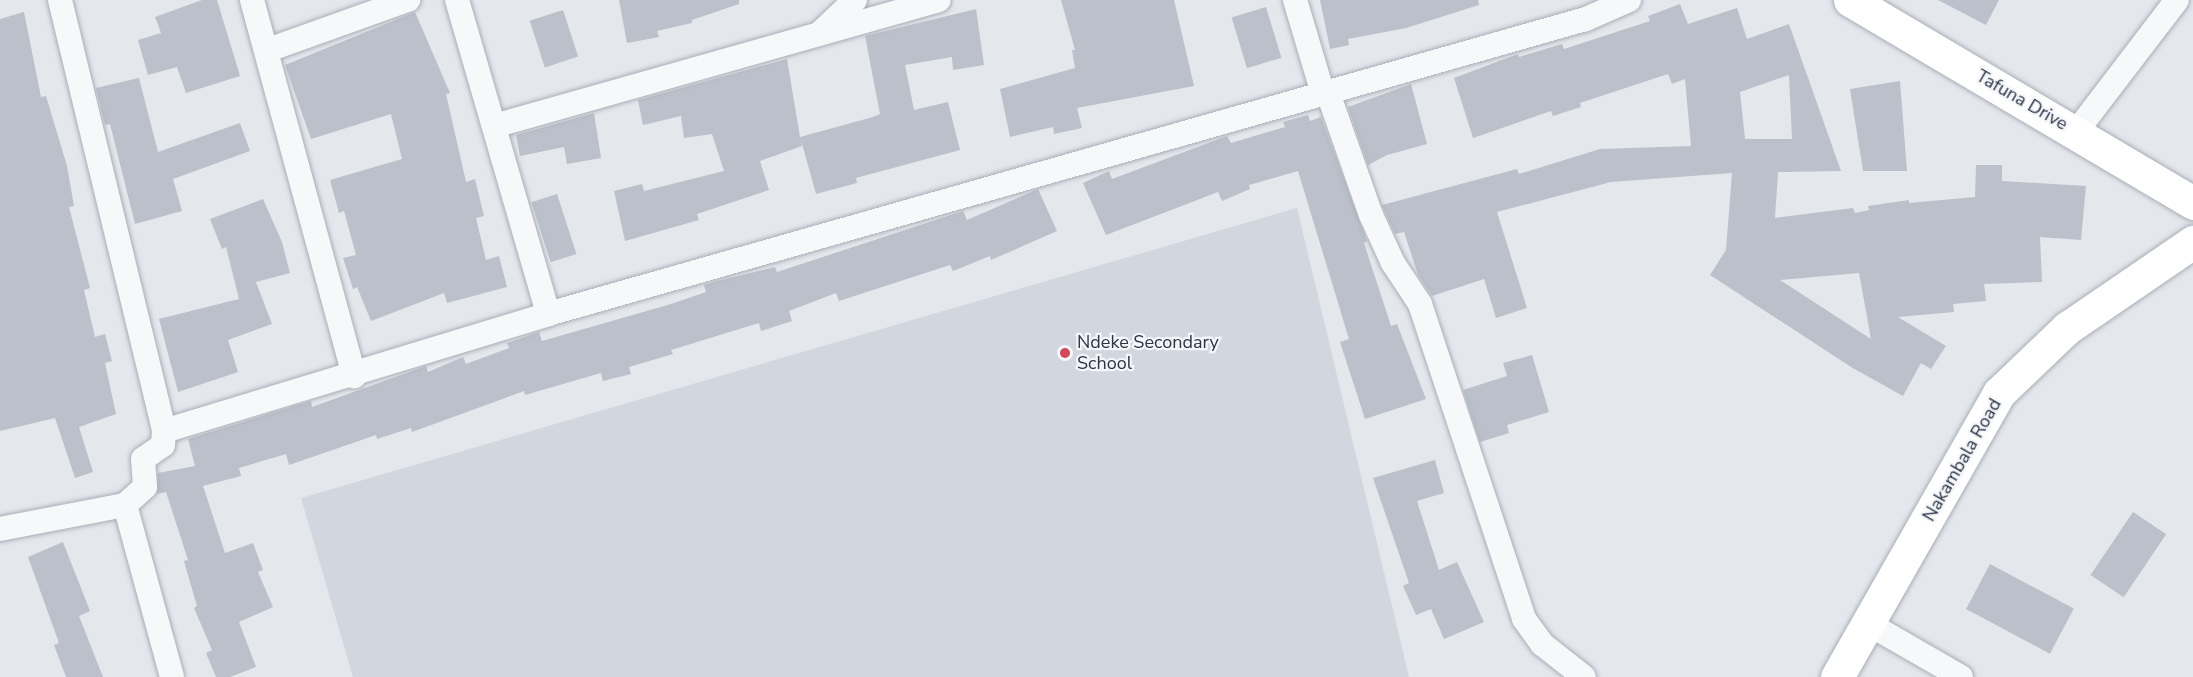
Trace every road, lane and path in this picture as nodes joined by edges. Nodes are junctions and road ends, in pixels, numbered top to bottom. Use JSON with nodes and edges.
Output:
{"nodes":[{"id":1,"x":60,"y":0,"type":"edge"},
{"id":2,"x":252,"y":0,"type":"edge"},
{"id":3,"x":408,"y":0,"type":"edge"},
{"id":4,"x":457,"y":0,"type":"edge"},
{"id":5,"x":855,"y":0,"type":"edge"},
{"id":6,"x":939,"y":0,"type":"edge"},
{"id":7,"x":1295,"y":0,"type":"edge"},
{"id":8,"x":1629,"y":0,"type":"edge"},
{"id":9,"x":1850,"y":0,"type":"edge"},
{"id":10,"x":2176,"y":0,"type":"edge"},
{"id":11,"x":816,"y":36,"type":"junction"},
{"id":12,"x":268,"y":50,"type":"junction"},
{"id":13,"x":1325,"y":94,"type":"junction"},
{"id":14,"x":494,"y":126,"type":"junction"},
{"id":15,"x":2076,"y":132,"type":"junction"},
{"id":16,"x":2193,"y":203,"type":"edge"},
{"id":17,"x":2193,"y":242,"type":"edge"},
{"id":18,"x":548,"y":314,"type":"junction"},
{"id":19,"x":354,"y":376,"type":"junction"},
{"id":20,"x":164,"y":431,"type":"junction"},
{"id":21,"x":124,"y":505,"type":"junction"},
{"id":22,"x":0,"y":529,"type":"edge"},
{"id":23,"x":1869,"y":624,"type":"junction"},
{"id":24,"x":172,"y":677,"type":"edge"},
{"id":25,"x":1584,"y":677,"type":"edge"},
{"id":26,"x":1837,"y":677,"type":"edge"},
{"id":27,"x":1961,"y":677,"type":"edge"}],
"edges":[{"from":1,"to":20,"type":"street"},
{"from":2,"to":12,"type":"street"},
{"from":3,"to":12,"type":"street"},
{"from":4,"to":14,"type":"street"},
{"from":5,"to":11,"type":"street"},
{"from":6,"to":11,"type":"street"},
{"from":7,"to":13,"type":"street"},
{"from":8,"to":13,"type":"street"},
{"from":9,"to":15,"type":"main road","name":"Tafuna Drive"},
{"from":10,"to":15,"type":"street"},
{"from":11,"to":14,"type":"street"},
{"from":12,"to":19,"type":"street"},
{"from":13,"to":18,"type":"street"},
{"from":13,"to":25,"type":"street"},
{"from":14,"to":18,"type":"street"},
{"from":15,"to":16,"type":"main road","name":"Tafuna Drive"},
{"from":17,"to":23,"type":"main road","name":"Nakambala Road"},
{"from":18,"to":19,"type":"street"},
{"from":19,"to":20,"type":"street"},
{"from":20,"to":21,"type":"street"},
{"from":21,"to":22,"type":"street"},
{"from":21,"to":24,"type":"street"},
{"from":23,"to":26,"type":"main road","name":"Nakambala Road"},
{"from":23,"to":27,"type":"street"}]}
